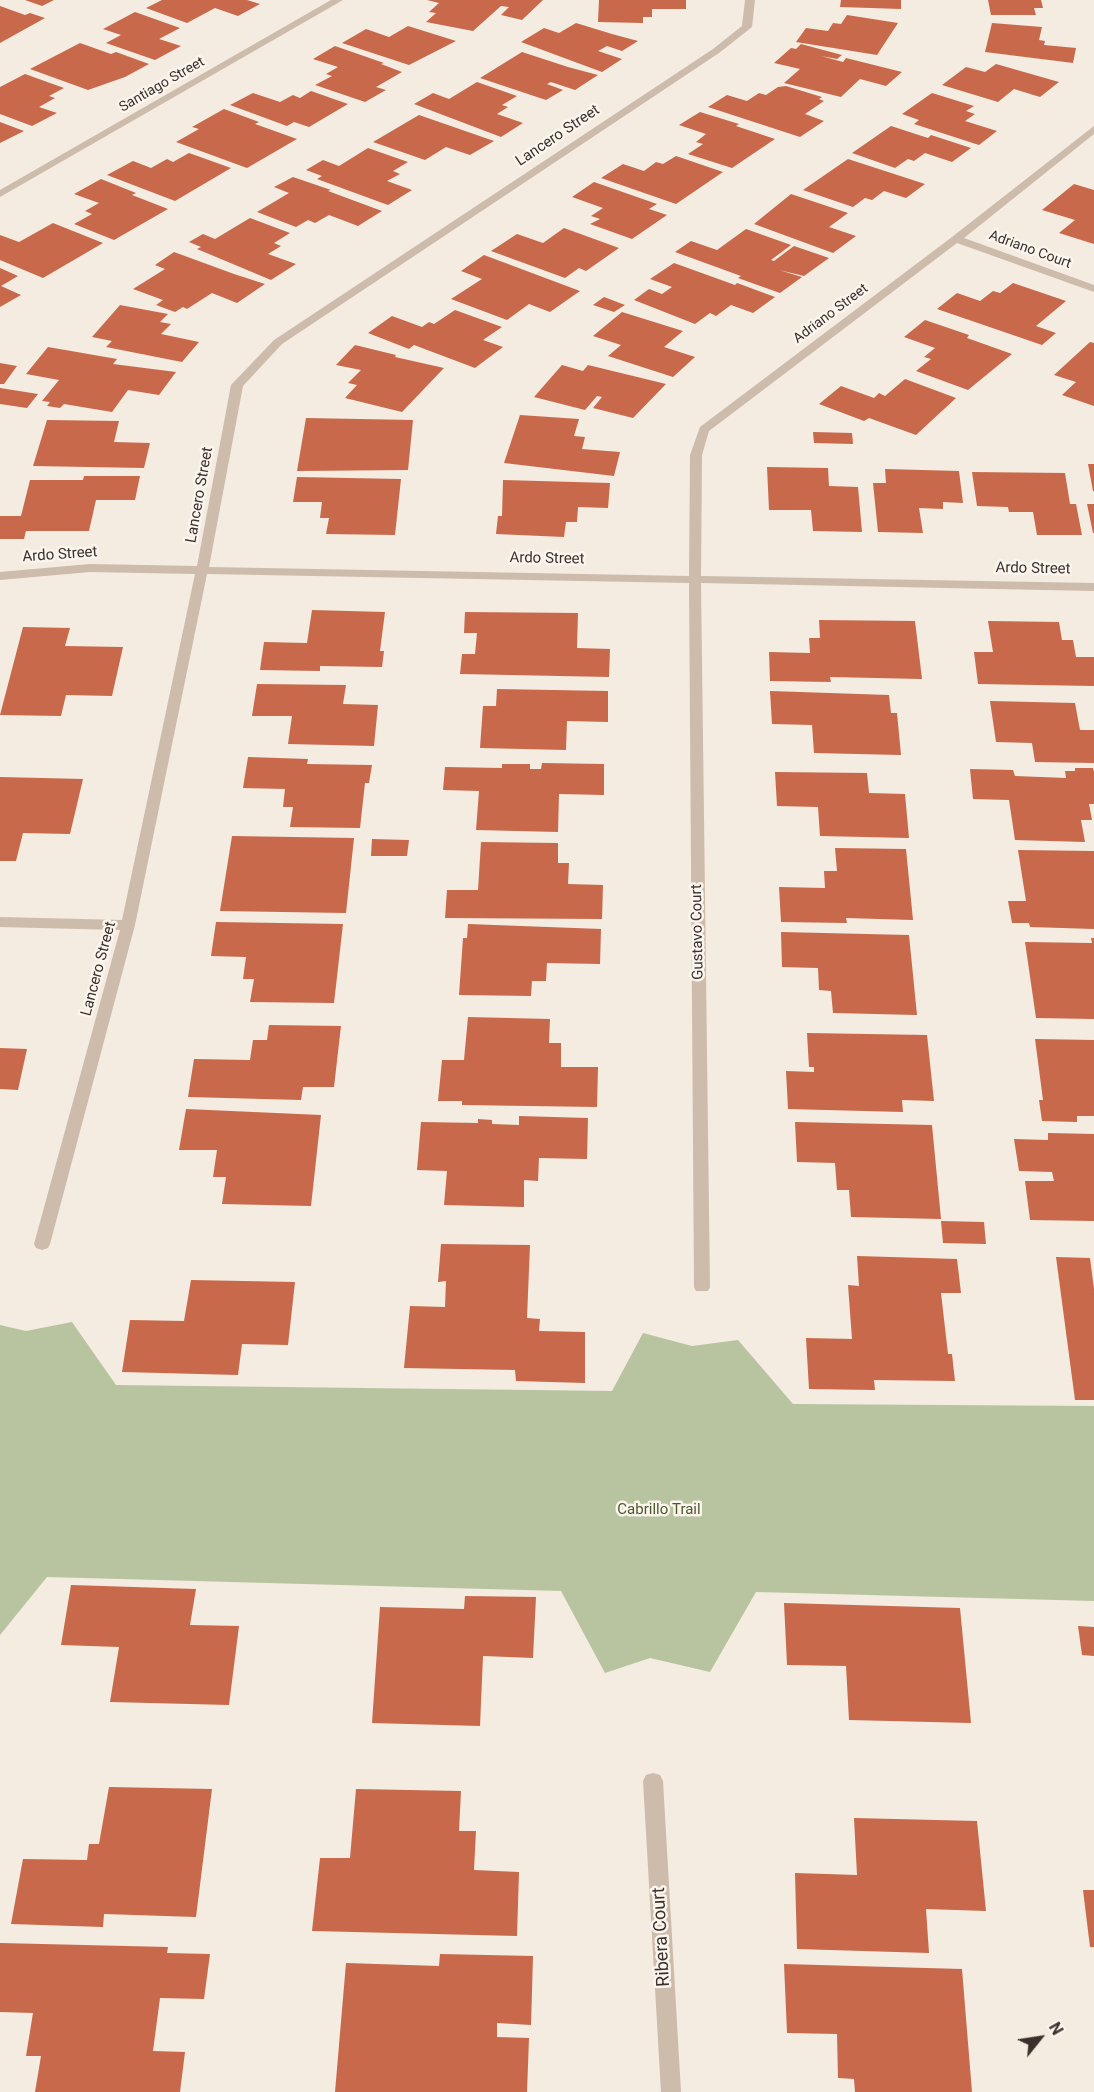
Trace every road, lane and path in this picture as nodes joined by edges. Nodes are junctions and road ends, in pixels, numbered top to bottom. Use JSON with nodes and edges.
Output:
{"nodes":[{"id":1,"x":338,"y":0,"type":"edge"},
{"id":2,"x":750,"y":0,"type":"edge"},
{"id":3,"x":1094,"y":129,"type":"edge"},
{"id":4,"x":0,"y":194,"type":"edge"},
{"id":5,"x":956,"y":239,"type":"junction"},
{"id":6,"x":1094,"y":289,"type":"edge"},
{"id":7,"x":202,"y":570,"type":"junction"},
{"id":8,"x":0,"y":576,"type":"edge"},
{"id":9,"x":695,"y":578,"type":"junction"},
{"id":10,"x":1094,"y":586,"type":"edge"},
{"id":11,"x":0,"y":922,"type":"edge"},
{"id":12,"x":128,"y":925,"type":"junction"},
{"id":13,"x":42,"y":1244,"type":"dead end"},
{"id":14,"x":702,"y":1287,"type":"dead end"},
{"id":15,"x":653,"y":1781,"type":"dead end"},
{"id":16,"x":671,"y":2092,"type":"edge"}],
"edges":[{"from":1,"to":4,"type":"street","name":"Santiago Street"},
{"from":2,"to":7,"type":"street","name":"Lancero Street"},
{"from":3,"to":5,"type":"street","name":"Adriano Street"},
{"from":5,"to":6,"type":"street","name":"Adriano Court"},
{"from":5,"to":9,"type":"street","name":"Adriano Street"},
{"from":7,"to":8,"type":"street","name":"Ardo Street"},
{"from":7,"to":9,"type":"street","name":"Ardo Street"},
{"from":7,"to":12,"type":"street","name":"Lancero Street"},
{"from":9,"to":10,"type":"street","name":"Ardo Street"},
{"from":9,"to":14,"type":"street","name":"Gustavo Court"},
{"from":11,"to":12,"type":"street"},
{"from":12,"to":13,"type":"street","name":"Lancero Street"},
{"from":15,"to":16,"type":"street","name":"Ribera Court"}]}
